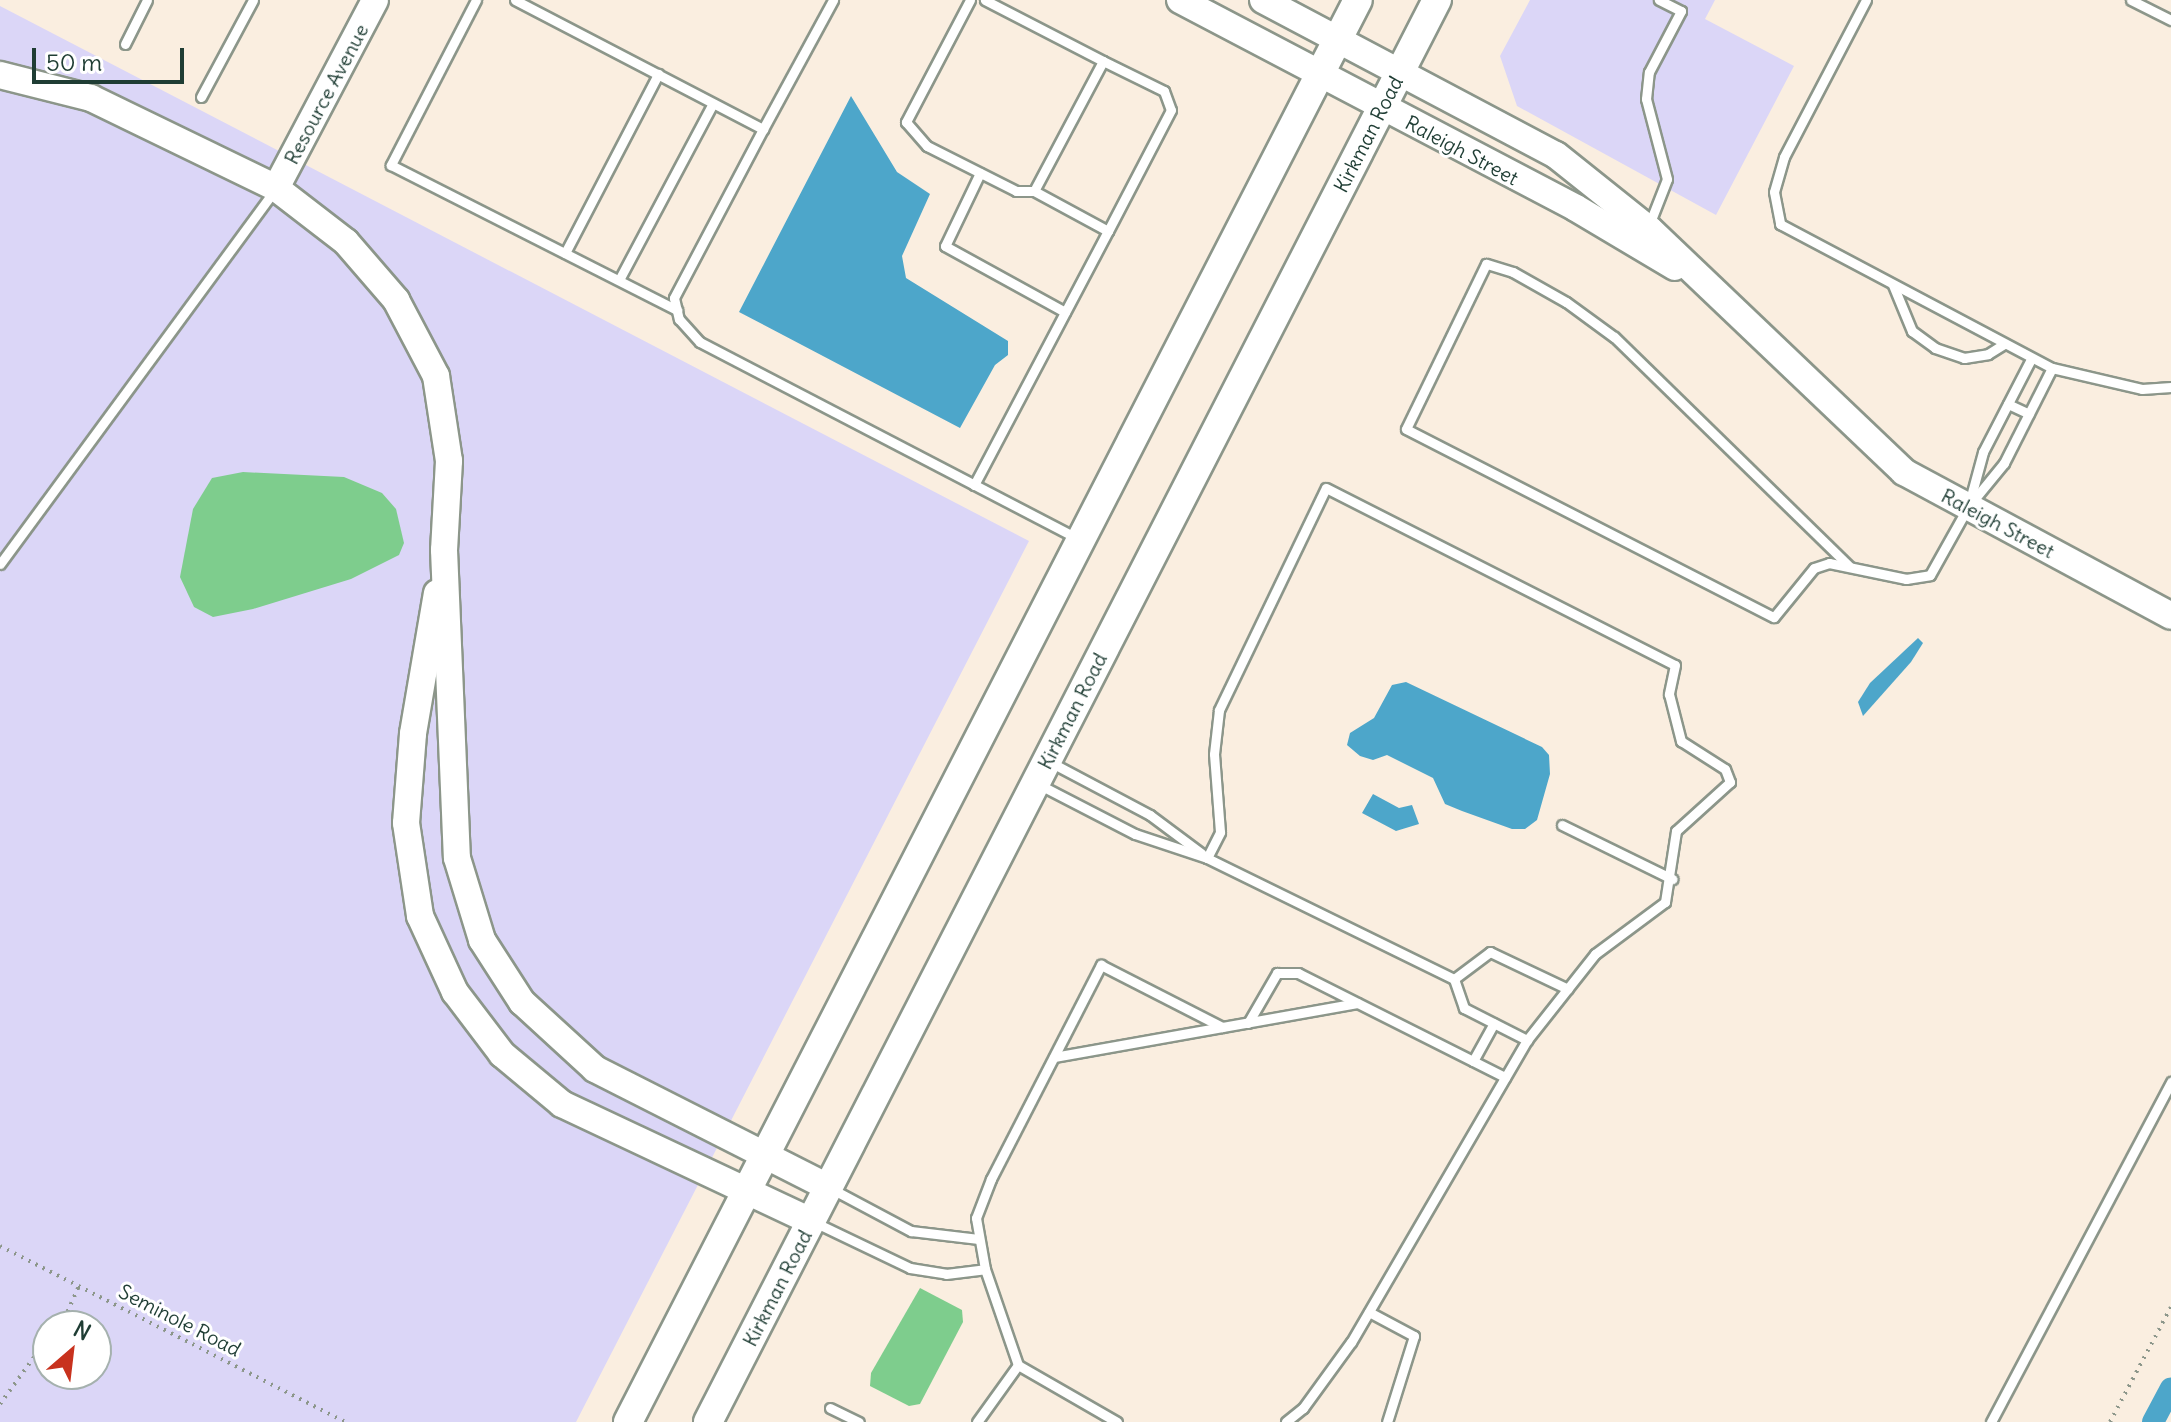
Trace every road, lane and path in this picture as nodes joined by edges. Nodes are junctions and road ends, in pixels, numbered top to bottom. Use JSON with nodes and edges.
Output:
{"nodes":[{"id":1,"x":147,"y":0,"type":"edge"},
{"id":2,"x":253,"y":0,"type":"edge"},
{"id":3,"x":375,"y":0,"type":"edge"},
{"id":4,"x":476,"y":0,"type":"edge"},
{"id":5,"x":515,"y":0,"type":"edge"},
{"id":6,"x":833,"y":0,"type":"edge"},
{"id":7,"x":970,"y":0,"type":"edge"},
{"id":8,"x":985,"y":0,"type":"edge"},
{"id":9,"x":1180,"y":0,"type":"edge"},
{"id":10,"x":1263,"y":0,"type":"edge"},
{"id":11,"x":1358,"y":0,"type":"edge"},
{"id":12,"x":1437,"y":0,"type":"edge"},
{"id":13,"x":1659,"y":0,"type":"edge"},
{"id":14,"x":1866,"y":0,"type":"edge"},
{"id":15,"x":2131,"y":0,"type":"edge"},
{"id":16,"x":2171,"y":20,"type":"edge"},
{"id":17,"x":1338,"y":38,"type":"junction"},
{"id":18,"x":125,"y":44,"type":"dead end"},
{"id":19,"x":1103,"y":61,"type":"junction"},
{"id":20,"x":1400,"y":71,"type":"junction"},
{"id":21,"x":1320,"y":73,"type":"junction"},
{"id":22,"x":658,"y":74,"type":"junction"},
{"id":23,"x":0,"y":75,"type":"edge"},
{"id":24,"x":201,"y":97,"type":"dead end"},
{"id":25,"x":713,"y":103,"type":"junction"},
{"id":26,"x":1382,"y":107,"type":"junction"},
{"id":27,"x":763,"y":129,"type":"junction"},
{"id":28,"x":980,"y":173,"type":"junction"},
{"id":29,"x":276,"y":188,"type":"junction"},
{"id":30,"x":1034,"y":191,"type":"junction"},
{"id":31,"x":1648,"y":228,"type":"junction"},
{"id":32,"x":1108,"y":231,"type":"junction"},
{"id":33,"x":565,"y":253,"type":"junction"},
{"id":34,"x":619,"y":280,"type":"junction"},
{"id":35,"x":1699,"y":280,"type":"junction"},
{"id":36,"x":1893,"y":285,"type":"junction"},
{"id":37,"x":677,"y":310,"type":"junction"},
{"id":38,"x":1065,"y":312,"type":"junction"},
{"id":39,"x":2004,"y":344,"type":"junction"},
{"id":40,"x":2031,"y":359,"type":"junction"},
{"id":41,"x":2052,"y":368,"type":"junction"},
{"id":42,"x":2171,"y":387,"type":"edge"},
{"id":43,"x":2008,"y":404,"type":"junction"},
{"id":44,"x":2029,"y":414,"type":"junction"},
{"id":45,"x":974,"y":485,"type":"junction"},
{"id":46,"x":1968,"y":507,"type":"junction"},
{"id":47,"x":1080,"y":540,"type":"junction"},
{"id":48,"x":444,"y":550,"type":"junction"},
{"id":49,"x":0,"y":564,"type":"edge"},
{"id":50,"x":1849,"y":566,"type":"junction"},
{"id":51,"x":2171,"y":616,"type":"edge"},
{"id":52,"x":1041,"y":772,"type":"junction"},
{"id":53,"x":1562,"y":825,"type":"dead end"},
{"id":54,"x":1207,"y":858,"type":"junction"},
{"id":55,"x":1672,"y":879,"type":"junction"},
{"id":56,"x":1454,"y":979,"type":"junction"},
{"id":57,"x":1568,"y":989,"type":"junction"},
{"id":58,"x":1357,"y":1003,"type":"junction"},
{"id":59,"x":1248,"y":1023,"type":"junction"},
{"id":60,"x":1494,"y":1023,"type":"junction"},
{"id":61,"x":1222,"y":1027,"type":"junction"},
{"id":62,"x":1527,"y":1040,"type":"junction"},
{"id":63,"x":1054,"y":1057,"type":"junction"},
{"id":64,"x":1473,"y":1061,"type":"junction"},
{"id":65,"x":1505,"y":1077,"type":"junction"},
{"id":66,"x":2171,"y":1082,"type":"edge"},
{"id":67,"x":766,"y":1153,"type":"junction"},
{"id":68,"x":828,"y":1187,"type":"junction"},
{"id":69,"x":748,"y":1190,"type":"junction"},
{"id":70,"x":811,"y":1221,"type":"junction"},
{"id":71,"x":979,"y":1239,"type":"junction"},
{"id":72,"x":0,"y":1246,"type":"edge"},
{"id":73,"x":985,"y":1269,"type":"junction"},
{"id":74,"x":79,"y":1286,"type":"junction"},
{"id":75,"x":2171,"y":1307,"type":"edge"},
{"id":76,"x":68,"y":1310,"type":"edge"},
{"id":77,"x":1369,"y":1312,"type":"junction"},
{"id":78,"x":32,"y":1360,"type":"edge"},
{"id":79,"x":1018,"y":1365,"type":"junction"},
{"id":80,"x":0,"y":1404,"type":"edge"},
{"id":81,"x":830,"y":1408,"type":"dead end"},
{"id":82,"x":345,"y":1422,"type":"edge"},
{"id":83,"x":628,"y":1422,"type":"edge"},
{"id":84,"x":708,"y":1422,"type":"edge"},
{"id":85,"x":859,"y":1422,"type":"edge"},
{"id":86,"x":977,"y":1422,"type":"edge"},
{"id":87,"x":1117,"y":1422,"type":"edge"},
{"id":88,"x":1286,"y":1422,"type":"edge"},
{"id":89,"x":1387,"y":1422,"type":"edge"},
{"id":90,"x":1991,"y":1422,"type":"edge"},
{"id":91,"x":2110,"y":1422,"type":"edge"}],
"edges":[{"from":1,"to":18,"type":"lane"},
{"from":2,"to":24,"type":"lane"},
{"from":3,"to":29,"type":"street","name":"Resource Avenue"},
{"from":4,"to":33,"type":"lane"},
{"from":5,"to":22,"type":"lane"},
{"from":6,"to":27,"type":"lane"},
{"from":7,"to":28,"type":"lane"},
{"from":8,"to":19,"type":"lane"},
{"from":9,"to":21,"type":"street","name":"Raleigh Street"},
{"from":10,"to":17,"type":"street","name":"Raleigh Street"},
{"from":11,"to":17,"type":"main road"},
{"from":12,"to":20,"type":"main road","name":"Kirkman Road"},
{"from":13,"to":31,"type":"lane"},
{"from":14,"to":36,"type":"lane"},
{"from":15,"to":16,"type":"lane"},
{"from":17,"to":20,"type":"street","name":"Raleigh Street"},
{"from":17,"to":21,"type":"main road"},
{"from":19,"to":30,"type":"lane"},
{"from":19,"to":32,"type":"lane"},
{"from":20,"to":26,"type":"main road","name":"Kirkman Road"},
{"from":20,"to":31,"type":"street","name":"Raleigh Street"},
{"from":21,"to":26,"type":"street","name":"Raleigh Street"},
{"from":21,"to":47,"type":"main road"},
{"from":22,"to":25,"type":"lane"},
{"from":22,"to":33,"type":"lane"},
{"from":23,"to":29,"type":"street"},
{"from":25,"to":27,"type":"lane"},
{"from":25,"to":34,"type":"lane"},
{"from":26,"to":35,"type":"street","name":"Raleigh Street"},
{"from":26,"to":52,"type":"main road","name":"Kirkman Road"},
{"from":27,"to":37,"type":"lane"},
{"from":28,"to":30,"type":"lane"},
{"from":28,"to":38,"type":"lane"},
{"from":29,"to":48,"type":"street"},
{"from":29,"to":49,"type":"lane"},
{"from":30,"to":32,"type":"lane"},
{"from":31,"to":35,"type":"street","name":"Raleigh Street"},
{"from":32,"to":38,"type":"lane"},
{"from":33,"to":34,"type":"lane"},
{"from":34,"to":37,"type":"lane"},
{"from":35,"to":46,"type":"street","name":"Raleigh Street"},
{"from":36,"to":39,"type":"lane"},
{"from":36,"to":39,"type":"lane"},
{"from":37,"to":45,"type":"lane"},
{"from":38,"to":45,"type":"lane"},
{"from":39,"to":40,"type":"lane"},
{"from":40,"to":41,"type":"lane"},
{"from":40,"to":43,"type":"lane"},
{"from":41,"to":42,"type":"lane"},
{"from":41,"to":44,"type":"lane"},
{"from":43,"to":44,"type":"lane"},
{"from":43,"to":46,"type":"lane"},
{"from":44,"to":46,"type":"lane"},
{"from":45,"to":47,"type":"lane"},
{"from":46,"to":50,"type":"lane"},
{"from":46,"to":51,"type":"street","name":"Raleigh Street"},
{"from":47,"to":67,"type":"main road"},
{"from":48,"to":67,"type":"street"},
{"from":48,"to":69,"type":"street"},
{"from":50,"to":50,"type":"lane"},
{"from":52,"to":54,"type":"lane"},
{"from":52,"to":54,"type":"lane"},
{"from":52,"to":68,"type":"main road","name":"Kirkman Road"},
{"from":53,"to":55,"type":"lane"},
{"from":54,"to":55,"type":"lane"},
{"from":54,"to":56,"type":"lane"},
{"from":55,"to":57,"type":"lane"},
{"from":56,"to":57,"type":"lane"},
{"from":56,"to":60,"type":"lane"},
{"from":57,"to":62,"type":"lane"},
{"from":58,"to":59,"type":"lane"},
{"from":58,"to":59,"type":"lane"},
{"from":58,"to":64,"type":"lane"},
{"from":59,"to":61,"type":"lane"},
{"from":60,"to":62,"type":"lane"},
{"from":60,"to":64,"type":"lane"},
{"from":61,"to":63,"type":"lane"},
{"from":61,"to":63,"type":"lane"},
{"from":62,"to":65,"type":"lane"},
{"from":63,"to":71,"type":"lane"},
{"from":64,"to":65,"type":"lane"},
{"from":65,"to":77,"type":"lane"},
{"from":66,"to":90,"type":"lane"},
{"from":67,"to":68,"type":"street"},
{"from":67,"to":69,"type":"main road"},
{"from":68,"to":70,"type":"main road","name":"Kirkman Road"},
{"from":68,"to":71,"type":"lane"},
{"from":69,"to":70,"type":"street"},
{"from":69,"to":83,"type":"main road"},
{"from":70,"to":73,"type":"lane"},
{"from":70,"to":84,"type":"main road","name":"Kirkman Road"},
{"from":71,"to":73,"type":"lane"},
{"from":72,"to":74,"type":"path","name":"Seminole Road"},
{"from":73,"to":79,"type":"lane"},
{"from":74,"to":76,"type":"path"},
{"from":74,"to":82,"type":"path","name":"Seminole Road"},
{"from":75,"to":91,"type":"path"},
{"from":77,"to":88,"type":"lane"},
{"from":77,"to":89,"type":"lane"},
{"from":78,"to":80,"type":"path"},
{"from":79,"to":86,"type":"lane"},
{"from":79,"to":87,"type":"lane"},
{"from":81,"to":85,"type":"lane"}]}
